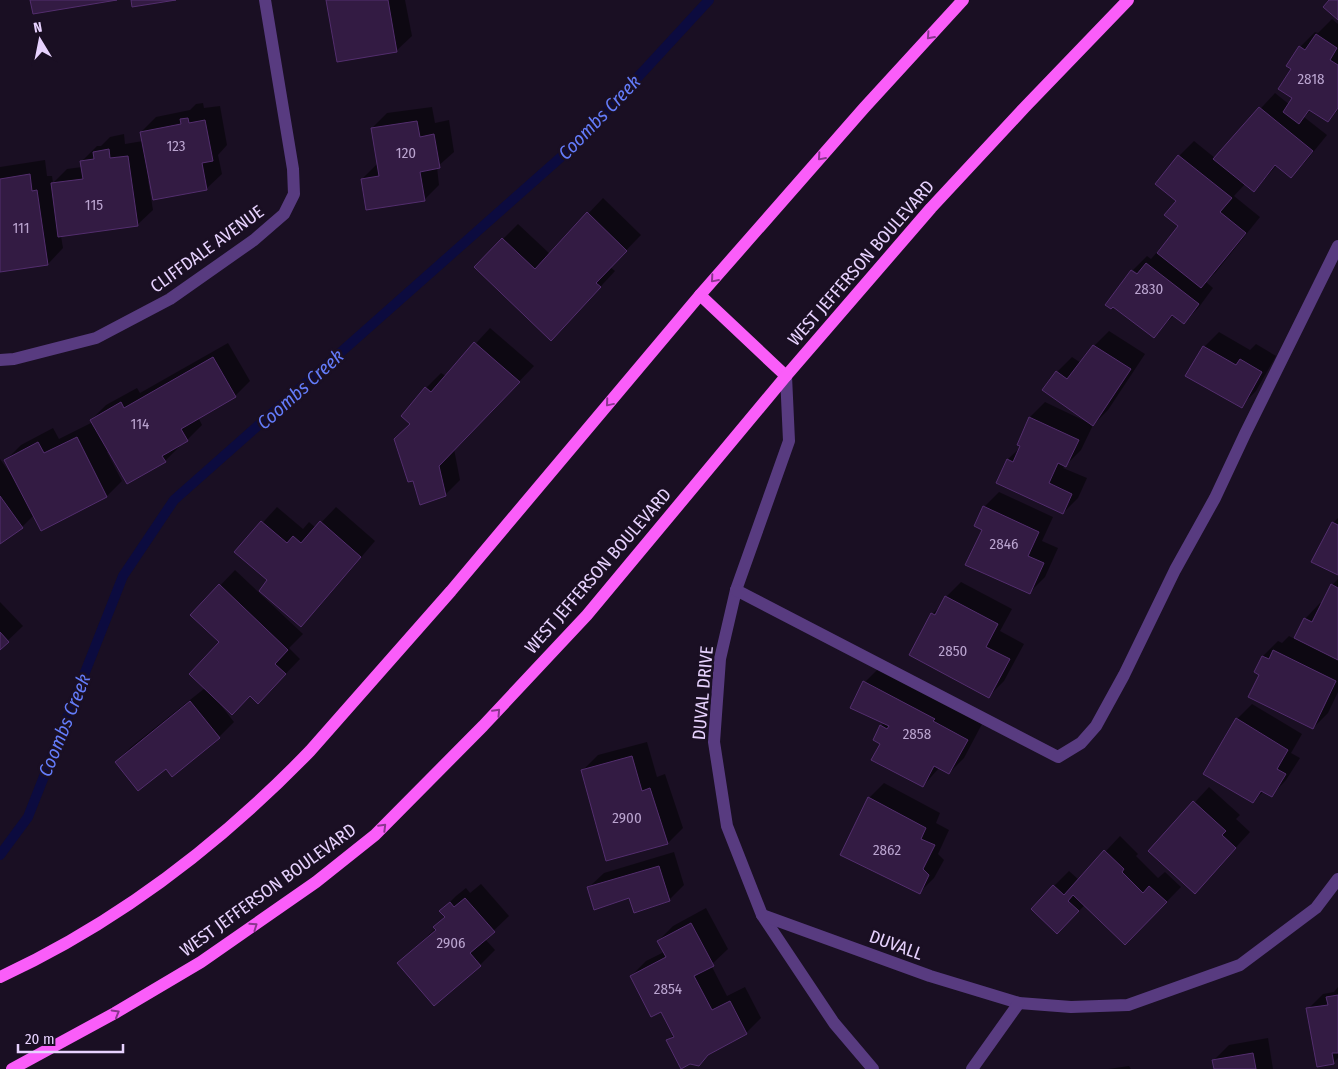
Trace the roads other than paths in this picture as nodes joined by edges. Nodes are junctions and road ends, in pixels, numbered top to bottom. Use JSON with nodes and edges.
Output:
{"nodes":[{"id":1,"x":265,"y":0,"type":"edge"},
{"id":2,"x":963,"y":0,"type":"edge"},
{"id":3,"x":1128,"y":0,"type":"edge"},
{"id":4,"x":1338,"y":246,"type":"edge"},
{"id":5,"x":700,"y":296,"type":"junction"},
{"id":6,"x":0,"y":360,"type":"edge"},
{"id":7,"x":786,"y":376,"type":"junction"},
{"id":8,"x":736,"y":590,"type":"junction"},
{"id":9,"x":1338,"y":879,"type":"edge"},
{"id":10,"x":762,"y":915,"type":"junction"},
{"id":11,"x":0,"y":977,"type":"edge"},
{"id":12,"x":1019,"y":1003,"type":"junction"},
{"id":13,"x":12,"y":1069,"type":"edge"},
{"id":14,"x":874,"y":1069,"type":"edge"},
{"id":15,"x":972,"y":1069,"type":"edge"}],
"edges":[{"from":1,"to":6,"type":"street","name":"CLIFFDALE AVENUE"},
{"from":2,"to":5,"type":"main road","one_way":true},
{"from":3,"to":7,"type":"main road","name":"WEST JEFFERSON BOULEVARD"},
{"from":4,"to":8,"type":"street"},
{"from":5,"to":7,"type":"main road"},
{"from":5,"to":11,"type":"main road","one_way":true},
{"from":7,"to":8,"type":"street","name":"DUVAL DRIVE"},
{"from":13,"to":7,"type":"main road","name":"WEST JEFFERSON BOULEVARD","one_way":true},
{"from":8,"to":10,"type":"street","name":"DUVAL DRIVE"},
{"from":9,"to":12,"type":"street","name":"DUVALL"},
{"from":10,"to":12,"type":"street","name":"DUVALL"},
{"from":10,"to":14,"type":"street","name":"DUVAL DRIVE"},
{"from":12,"to":15,"type":"street"}]}
